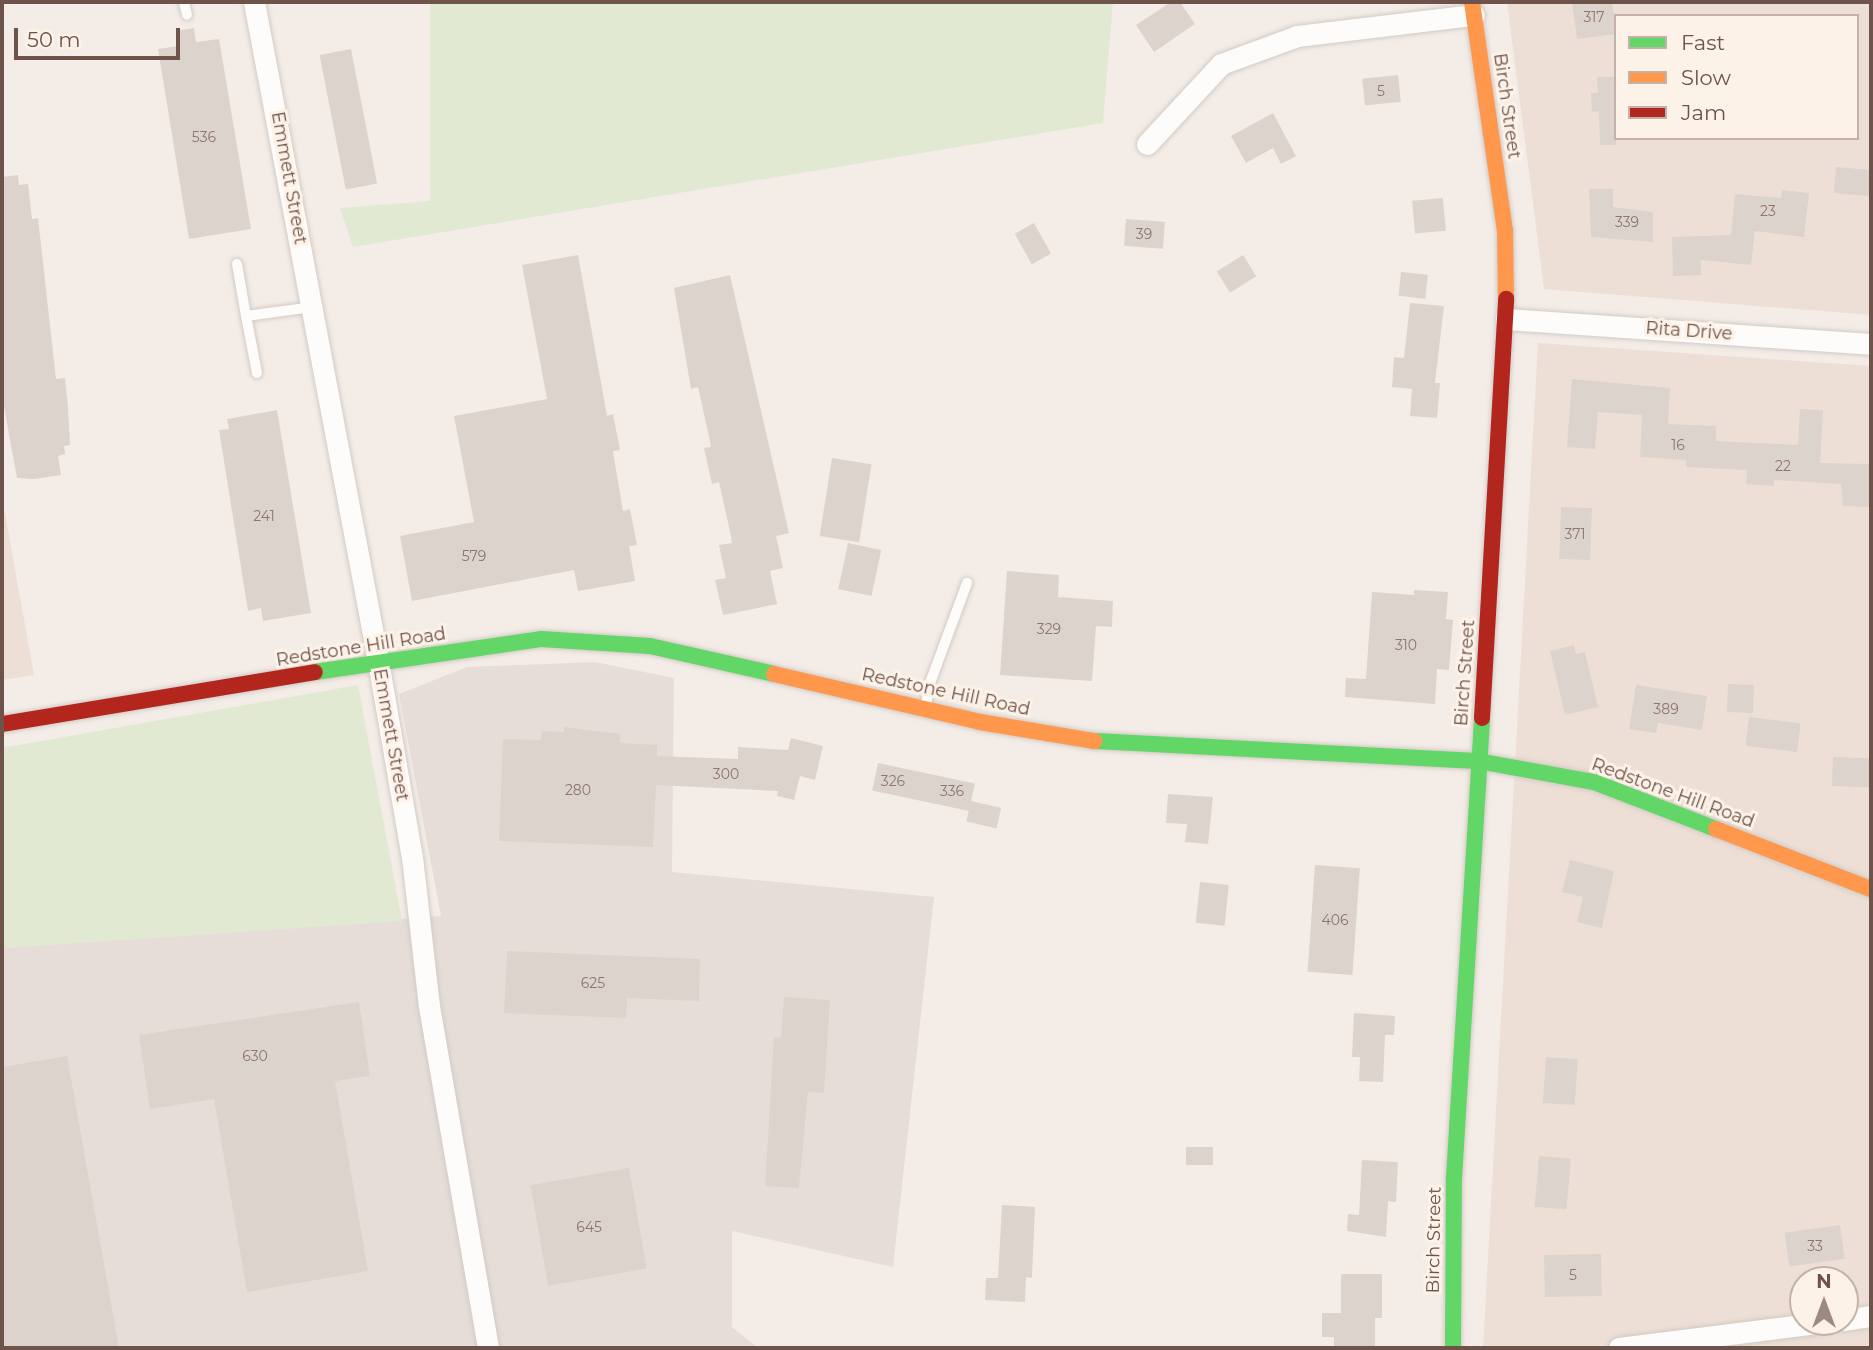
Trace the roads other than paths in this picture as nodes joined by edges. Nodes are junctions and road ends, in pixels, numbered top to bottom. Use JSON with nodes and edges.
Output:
{"nodes":[{"id":1,"x":184,"y":2,"type":"edge"},
{"id":2,"x":254,"y":2,"type":"edge"},
{"id":3,"x":1473,"y":9,"type":"edge"},
{"id":4,"x":187,"y":15,"type":"dead end"},
{"id":5,"x":1147,"y":144,"type":"dead end"},
{"id":6,"x":237,"y":264,"type":"dead end"},
{"id":7,"x":313,"y":307,"type":"junction"},
{"id":8,"x":246,"y":316,"type":"junction"},
{"id":9,"x":1506,"y":319,"type":"junction"},
{"id":10,"x":1871,"y":344,"type":"edge"},
{"id":11,"x":257,"y":373,"type":"dead end"},
{"id":12,"x":967,"y":583,"type":"dead end"},
{"id":13,"x":378,"y":661,"type":"junction"},
{"id":14,"x":925,"y":709,"type":"junction"},
{"id":15,"x":2,"y":724,"type":"edge"},
{"id":16,"x":1478,"y":761,"type":"junction"},
{"id":17,"x":1871,"y":889,"type":"edge"},
{"id":18,"x":1789,"y":1327,"type":"edge"},
{"id":19,"x":488,"y":1348,"type":"edge"},
{"id":20,"x":1453,"y":1348,"type":"edge"},
{"id":21,"x":1619,"y":1348,"type":"edge"}],
"edges":[{"from":1,"to":4,"type":"lane"},
{"from":2,"to":7,"type":"street","name":"Emmett Street"},
{"from":3,"to":5,"type":"street"},
{"from":3,"to":9,"type":"main road","name":"Birch Street"},
{"from":6,"to":8,"type":"lane"},
{"from":7,"to":8,"type":"lane"},
{"from":7,"to":13,"type":"street","name":"Emmett Street"},
{"from":8,"to":11,"type":"lane"},
{"from":9,"to":10,"type":"street","name":"Rita Drive"},
{"from":9,"to":16,"type":"main road","name":"Birch Street"},
{"from":12,"to":14,"type":"lane"},
{"from":13,"to":14,"type":"main road","name":"Redstone Hill Road"},
{"from":13,"to":15,"type":"main road","name":"Redstone Hill Road"},
{"from":13,"to":19,"type":"street","name":"Emmett Street"},
{"from":14,"to":16,"type":"main road","name":"Redstone Hill Road"},
{"from":16,"to":17,"type":"main road","name":"Redstone Hill Road"},
{"from":16,"to":20,"type":"main road","name":"Birch Street"},
{"from":18,"to":21,"type":"street"}]}
